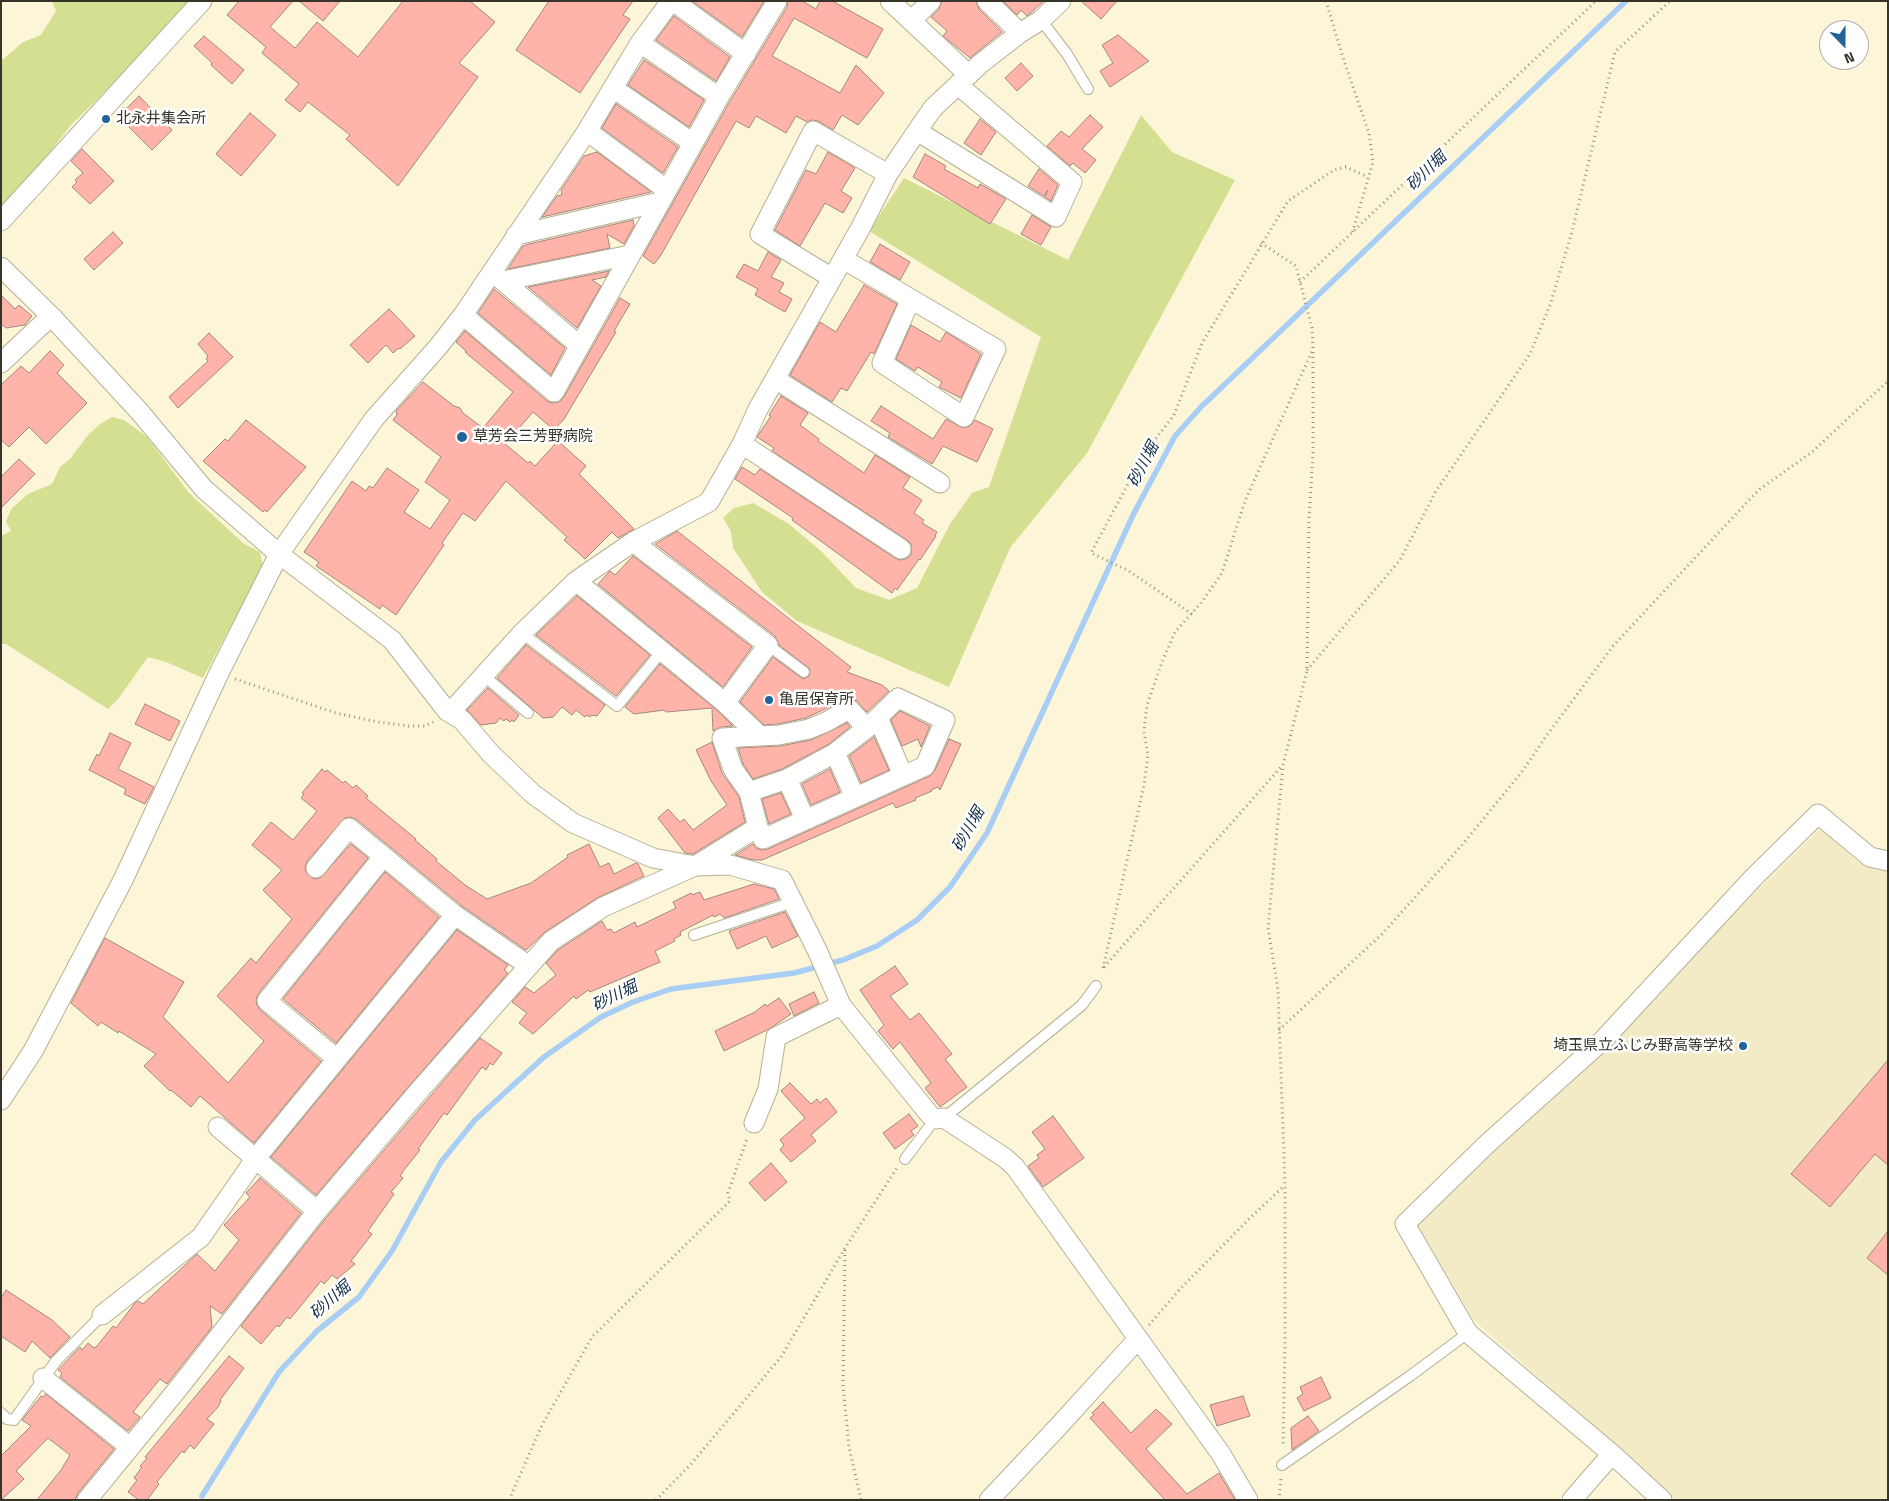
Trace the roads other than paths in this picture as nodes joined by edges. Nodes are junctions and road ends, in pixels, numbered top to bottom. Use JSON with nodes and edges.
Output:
{"nodes":[{"id":1,"x":202,"y":1,"type":"edge"},
{"id":2,"x":672,"y":1,"type":"edge"},
{"id":3,"x":777,"y":1,"type":"edge"},
{"id":4,"x":890,"y":1,"type":"edge"},
{"id":5,"x":931,"y":1,"type":"edge"},
{"id":6,"x":987,"y":1,"type":"edge"},
{"id":7,"x":1061,"y":1,"type":"edge"},
{"id":8,"x":1041,"y":20,"type":"junction"},
{"id":9,"x":911,"y":21,"type":"junction"},
{"id":10,"x":1020,"y":33,"type":"junction"},
{"id":11,"x":640,"y":43,"type":"junction"},
{"id":12,"x":746,"y":54,"type":"junction"},
{"id":13,"x":964,"y":80,"type":"junction"},
{"id":14,"x":613,"y":88,"type":"junction"},
{"id":15,"x":1088,"y":89,"type":"dead end"},
{"id":16,"x":718,"y":97,"type":"junction"},
{"id":17,"x":586,"y":131,"type":"junction"},
{"id":18,"x":917,"y":131,"type":"junction"},
{"id":19,"x":693,"y":143,"type":"junction"},
{"id":20,"x":888,"y":174,"type":"junction"},
{"id":21,"x":663,"y":196,"type":"junction"},
{"id":22,"x":1,"y":220,"type":"edge"},
{"id":23,"x":516,"y":235,"type":"junction"},
{"id":24,"x":630,"y":255,"type":"junction"},
{"id":25,"x":843,"y":259,"type":"junction"},
{"id":26,"x":1,"y":267,"type":"edge"},
{"id":27,"x":498,"y":276,"type":"junction"},
{"id":28,"x":832,"y":278,"type":"junction"},
{"id":29,"x":911,"y":299,"type":"junction"},
{"id":30,"x":464,"y":315,"type":"junction"},
{"id":31,"x":51,"y":316,"type":"junction"},
{"id":32,"x":580,"y":346,"type":"junction"},
{"id":33,"x":1,"y":363,"type":"edge"},
{"id":34,"x":775,"y":379,"type":"junction"},
{"id":35,"x":742,"y":444,"type":"junction"},
{"id":36,"x":940,"y":483,"type":"dead end"},
{"id":37,"x":633,"y":542,"type":"junction"},
{"id":38,"x":901,"y":549,"type":"dead end"},
{"id":39,"x":279,"y":554,"type":"junction"},
{"id":40,"x":576,"y":581,"type":"junction"},
{"id":41,"x":522,"y":632,"type":"junction"},
{"id":42,"x":768,"y":645,"type":"junction"},
{"id":43,"x":662,"y":650,"type":"junction"},
{"id":44,"x":804,"y":672,"type":"dead end"},
{"id":45,"x":483,"y":675,"type":"junction"},
{"id":46,"x":725,"y":704,"type":"junction"},
{"id":47,"x":448,"y":711,"type":"junction"},
{"id":48,"x":528,"y":713,"type":"dead end"},
{"id":49,"x":873,"y":723,"type":"junction"},
{"id":50,"x":760,"y":736,"type":"junction"},
{"id":51,"x":835,"y":753,"type":"junction"},
{"id":52,"x":903,"y":775,"type":"junction"},
{"id":53,"x":787,"y":779,"type":"junction"},
{"id":54,"x":748,"y":792,"type":"junction"},
{"id":55,"x":855,"y":797,"type":"junction"},
{"id":56,"x":804,"y":819,"type":"junction"},
{"id":57,"x":758,"y":826,"type":"junction"},
{"id":58,"x":383,"y":857,"type":"junction"},
{"id":59,"x":1888,"y":861,"type":"edge"},
{"id":60,"x":695,"y":866,"type":"junction"},
{"id":61,"x":316,"y":868,"type":"dead end"},
{"id":62,"x":792,"y":902,"type":"junction"},
{"id":63,"x":455,"y":915,"type":"junction"},
{"id":64,"x":694,"y":935,"type":"dead end"},
{"id":65,"x":529,"y":966,"type":"junction"},
{"id":66,"x":1096,"y":986,"type":"road end"},
{"id":67,"x":841,"y":1005,"type":"junction"},
{"id":68,"x":337,"y":1059,"type":"junction"},
{"id":69,"x":1,"y":1100,"type":"edge"},
{"id":70,"x":940,"y":1118,"type":"junction"},
{"id":71,"x":754,"y":1123,"type":"road end"},
{"id":72,"x":218,"y":1127,"type":"dead end"},
{"id":73,"x":256,"y":1158,"type":"junction"},
{"id":74,"x":904,"y":1159,"type":"road end"},
{"id":75,"x":318,"y":1212,"type":"junction"},
{"id":76,"x":102,"y":1315,"type":"joint"},
{"id":77,"x":1468,"y":1333,"type":"junction"},
{"id":78,"x":1138,"y":1339,"type":"junction"},
{"id":79,"x":43,"y":1378,"type":"junction"},
{"id":80,"x":1,"y":1413,"type":"edge"},
{"id":81,"x":130,"y":1447,"type":"junction"},
{"id":82,"x":1612,"y":1454,"type":"junction"},
{"id":83,"x":1282,"y":1465,"type":"road end"},
{"id":84,"x":87,"y":1500,"type":"edge"},
{"id":85,"x":989,"y":1500,"type":"edge"},
{"id":86,"x":1248,"y":1500,"type":"edge"},
{"id":87,"x":1572,"y":1500,"type":"edge"},
{"id":88,"x":1662,"y":1500,"type":"edge"}],
"edges":[{"from":1,"to":22,"type":"street"},
{"from":2,"to":11,"type":"street"},
{"from":2,"to":12,"type":"street"},
{"from":3,"to":12,"type":"street"},
{"from":4,"to":9,"type":"street"},
{"from":5,"to":9,"type":"street"},
{"from":6,"to":10,"type":"street"},
{"from":7,"to":8,"type":"street"},
{"from":8,"to":10,"type":"street"},
{"from":8,"to":15,"type":"lane"},
{"from":9,"to":13,"type":"street"},
{"from":10,"to":13,"type":"street"},
{"from":11,"to":14,"type":"street"},
{"from":11,"to":16,"type":"street"},
{"from":12,"to":16,"type":"street"},
{"from":13,"to":18,"type":"street"},
{"from":13,"to":18,"type":"street"},
{"from":14,"to":17,"type":"street"},
{"from":14,"to":19,"type":"street"},
{"from":16,"to":19,"type":"street"},
{"from":17,"to":21,"type":"street"},
{"from":17,"to":23,"type":"street"},
{"from":18,"to":20,"type":"street"},
{"from":19,"to":21,"type":"street"},
{"from":20,"to":25,"type":"street"},
{"from":20,"to":28,"type":"street"},
{"from":21,"to":23,"type":"street"},
{"from":21,"to":24,"type":"street"},
{"from":23,"to":27,"type":"street"},
{"from":24,"to":27,"type":"street"},
{"from":24,"to":32,"type":"street"},
{"from":25,"to":28,"type":"street"},
{"from":25,"to":29,"type":"street"},
{"from":26,"to":31,"type":"street"},
{"from":27,"to":30,"type":"street"},
{"from":27,"to":32,"type":"street"},
{"from":28,"to":34,"type":"street"},
{"from":29,"to":29,"type":"street"},
{"from":30,"to":32,"type":"street"},
{"from":30,"to":39,"type":"street"},
{"from":31,"to":33,"type":"street"},
{"from":31,"to":39,"type":"street"},
{"from":34,"to":35,"type":"street"},
{"from":34,"to":36,"type":"street"},
{"from":35,"to":37,"type":"street"},
{"from":35,"to":38,"type":"street"},
{"from":37,"to":40,"type":"street"},
{"from":37,"to":42,"type":"street"},
{"from":39,"to":47,"type":"street"},
{"from":39,"to":69,"type":"street"},
{"from":40,"to":41,"type":"street"},
{"from":40,"to":43,"type":"street"},
{"from":41,"to":43,"type":"lane"},
{"from":41,"to":45,"type":"street"},
{"from":42,"to":44,"type":"lane"},
{"from":42,"to":46,"type":"street"},
{"from":43,"to":46,"type":"street"},
{"from":45,"to":47,"type":"street"},
{"from":45,"to":48,"type":"lane"},
{"from":46,"to":50,"type":"street"},
{"from":47,"to":60,"type":"street"},
{"from":49,"to":50,"type":"street"},
{"from":49,"to":51,"type":"street"},
{"from":49,"to":52,"type":"street"},
{"from":49,"to":52,"type":"street"},
{"from":50,"to":54,"type":"street"},
{"from":51,"to":53,"type":"street"},
{"from":51,"to":55,"type":"street"},
{"from":52,"to":55,"type":"street"},
{"from":53,"to":54,"type":"street"},
{"from":53,"to":56,"type":"street"},
{"from":54,"to":57,"type":"street"},
{"from":55,"to":56,"type":"street"},
{"from":56,"to":57,"type":"street"},
{"from":57,"to":60,"type":"street"},
{"from":58,"to":61,"type":"street"},
{"from":58,"to":63,"type":"street"},
{"from":58,"to":68,"type":"street"},
{"from":59,"to":77,"type":"street"},
{"from":60,"to":62,"type":"street"},
{"from":60,"to":65,"type":"street"},
{"from":62,"to":64,"type":"lane"},
{"from":62,"to":67,"type":"street"},
{"from":63,"to":65,"type":"street"},
{"from":63,"to":68,"type":"street"},
{"from":65,"to":75,"type":"street"},
{"from":66,"to":70,"type":"lane"},
{"from":67,"to":70,"type":"street"},
{"from":67,"to":71,"type":"street"},
{"from":68,"to":73,"type":"street"},
{"from":70,"to":74,"type":"lane"},
{"from":70,"to":78,"type":"street"},
{"from":72,"to":73,"type":"street"},
{"from":73,"to":75,"type":"street"},
{"from":73,"to":76,"type":"street"},
{"from":75,"to":81,"type":"street"},
{"from":76,"to":79,"type":"lane"},
{"from":77,"to":82,"type":"street"},
{"from":77,"to":83,"type":"lane"},
{"from":78,"to":85,"type":"street"},
{"from":78,"to":86,"type":"street"},
{"from":79,"to":80,"type":"lane"},
{"from":79,"to":81,"type":"street"},
{"from":81,"to":84,"type":"street"},
{"from":82,"to":87,"type":"street"},
{"from":82,"to":88,"type":"street"}]}
